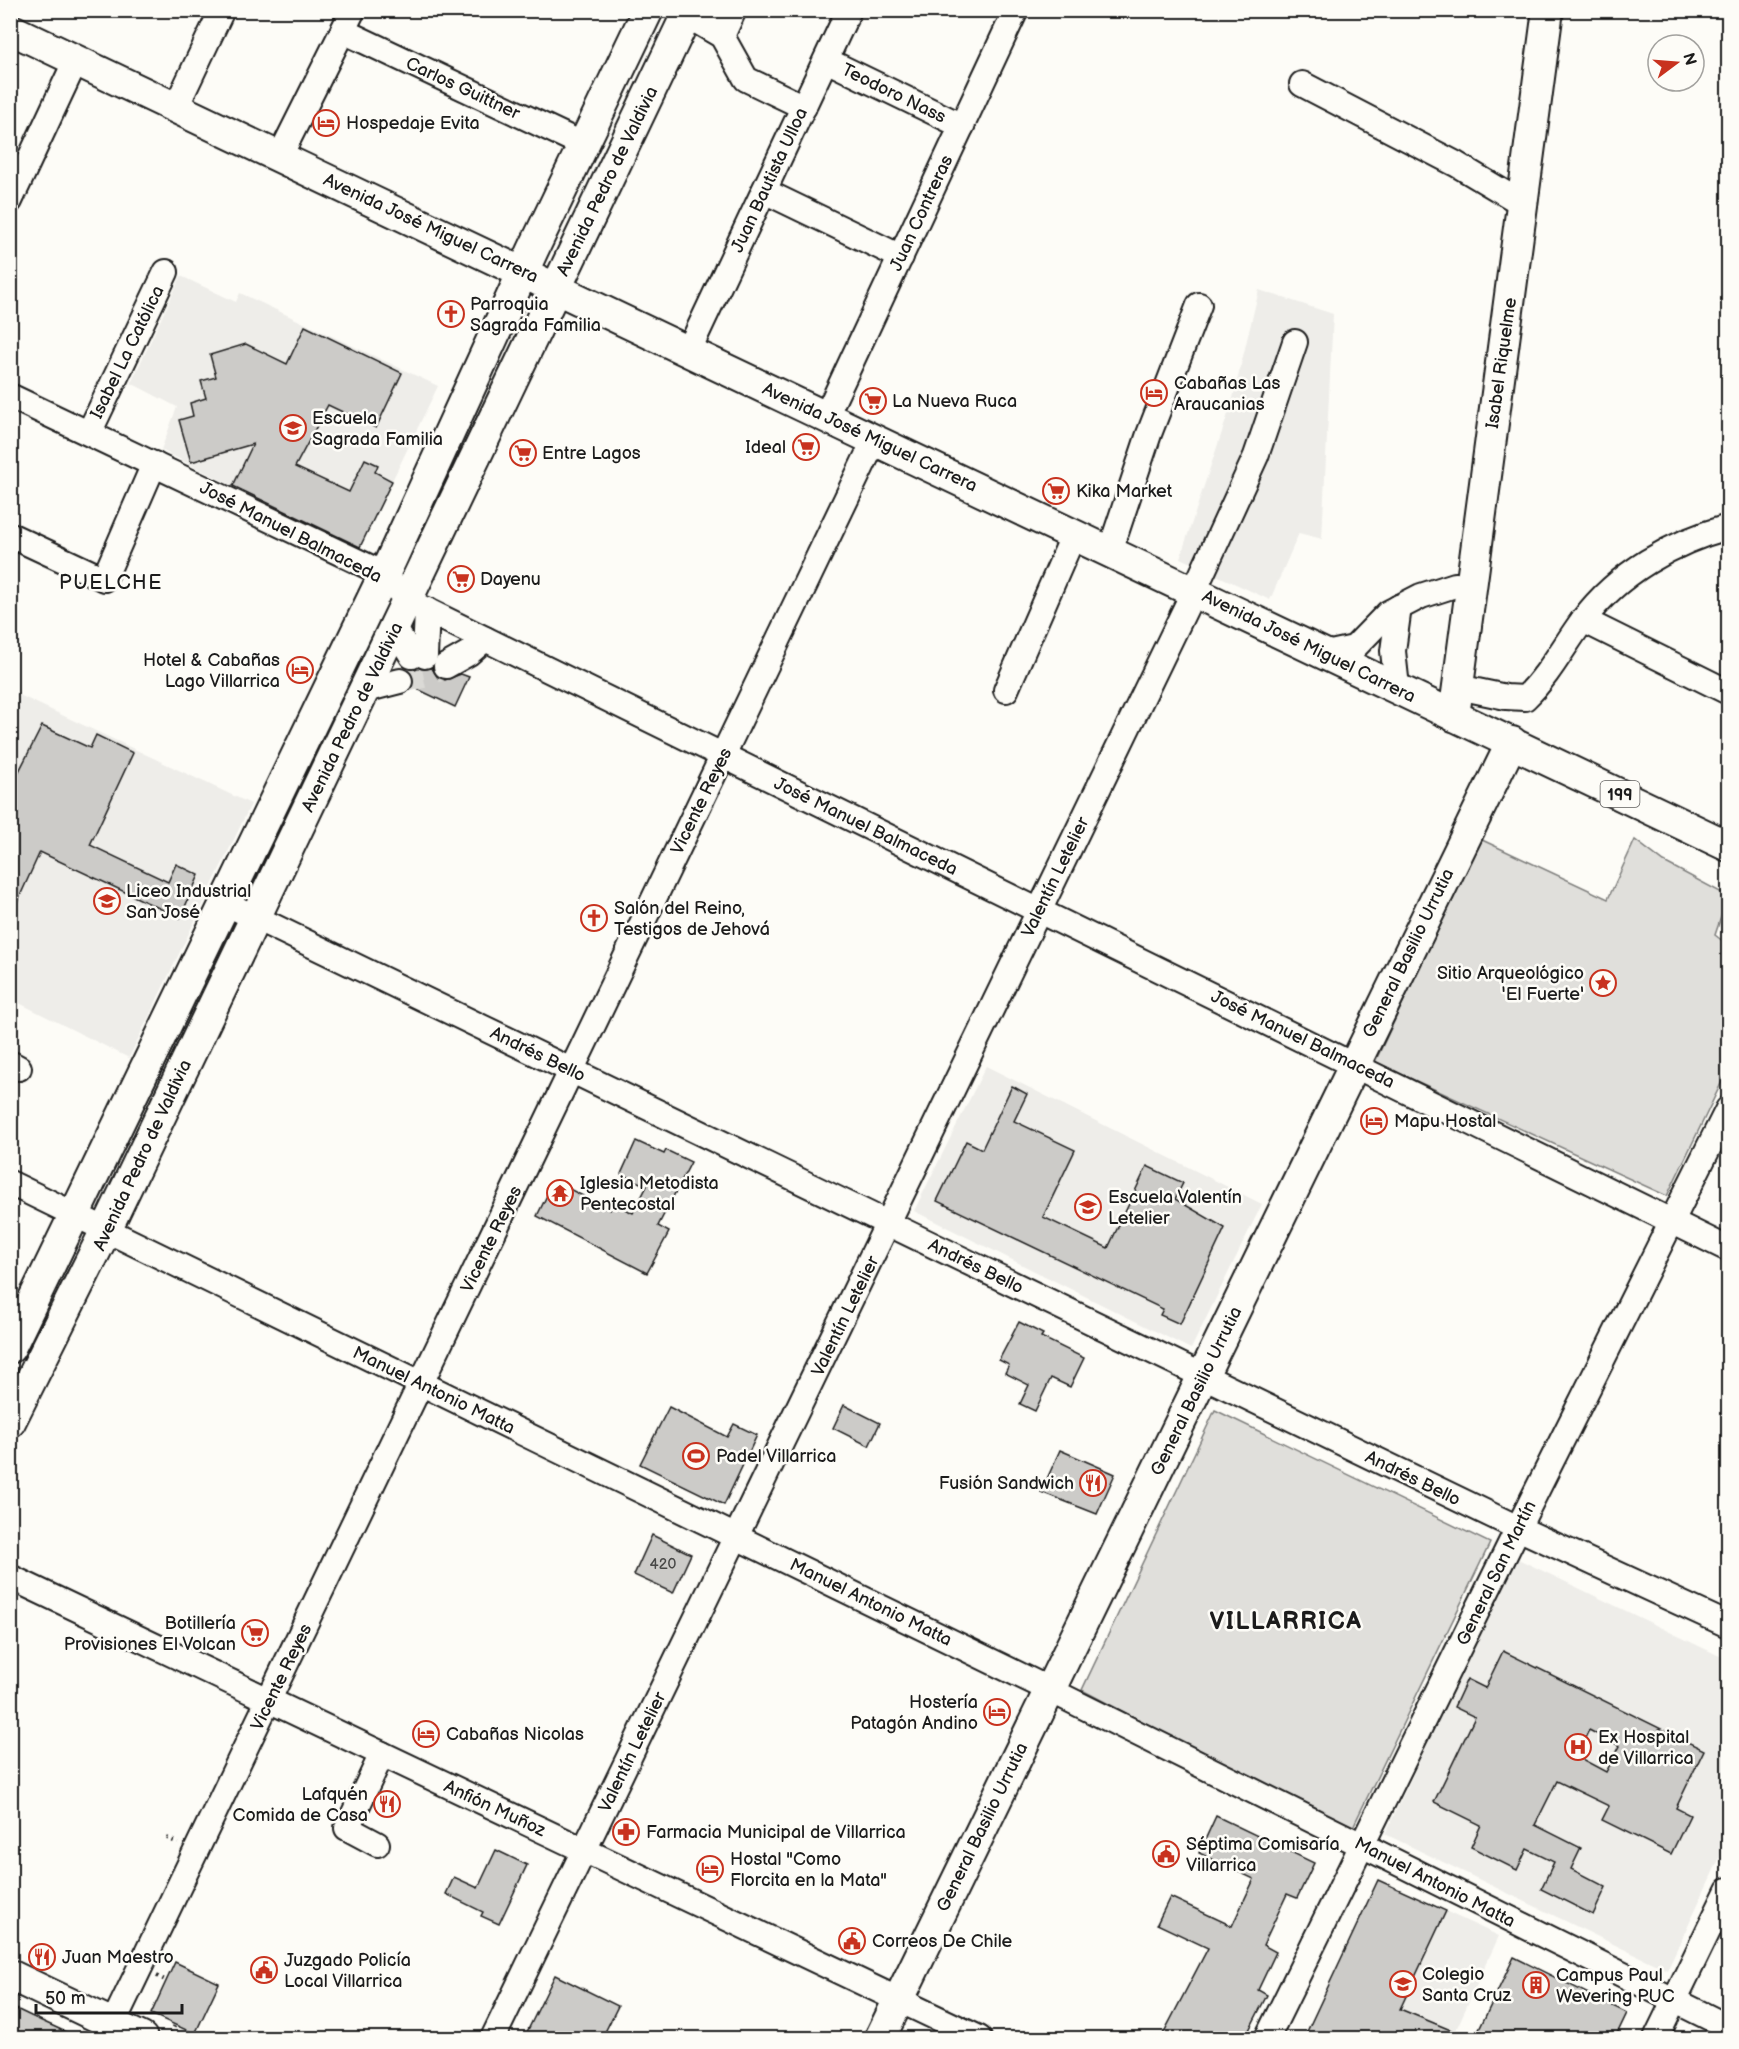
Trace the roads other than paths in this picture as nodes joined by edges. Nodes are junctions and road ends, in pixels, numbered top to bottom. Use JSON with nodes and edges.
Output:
{"nodes":[{"id":1,"x":222,"y":10,"type":"edge"},
{"id":2,"x":648,"y":10,"type":"edge"},
{"id":3,"x":734,"y":10,"type":"edge"},
{"id":4,"x":849,"y":10,"type":"edge"},
{"id":5,"x":1017,"y":10,"type":"edge"},
{"id":6,"x":1548,"y":10,"type":"edge"},
{"id":7,"x":688,"y":13,"type":"edge"},
{"id":8,"x":348,"y":21,"type":"edge"},
{"id":9,"x":10,"y":29,"type":"edge"},
{"id":10,"x":722,"y":36,"type":"junction"},
{"id":11,"x":76,"y":60,"type":"junction"},
{"id":12,"x":826,"y":60,"type":"junction"},
{"id":13,"x":1302,"y":84,"type":"dead end"},
{"id":14,"x":176,"y":107,"type":"junction"},
{"id":15,"x":804,"y":107,"type":"junction"},
{"id":16,"x":962,"y":126,"type":"junction"},
{"id":17,"x":584,"y":145,"type":"junction"},
{"id":18,"x":280,"y":156,"type":"junction"},
{"id":19,"x":764,"y":191,"type":"junction"},
{"id":20,"x":11,"y":197,"type":"edge"},
{"id":21,"x":1523,"y":204,"type":"junction"},
{"id":22,"x":901,"y":257,"type":"junction"},
{"id":23,"x":523,"y":271,"type":"junction"},
{"id":24,"x":166,"y":272,"type":"dead end"},
{"id":25,"x":556,"y":287,"type":"junction"},
{"id":26,"x":1199,"y":305,"type":"dead end"},
{"id":27,"x":1295,"y":342,"type":"dead end"},
{"id":28,"x":689,"y":350,"type":"junction"},
{"id":29,"x":10,"y":396,"type":"edge"},
{"id":30,"x":826,"y":416,"type":"junction"},
{"id":31,"x":89,"y":433,"type":"junction"},
{"id":32,"x":875,"y":439,"type":"junction"},
{"id":33,"x":154,"y":464,"type":"junction"},
{"id":34,"x":1728,"y":527,"type":"edge"},
{"id":35,"x":1074,"y":534,"type":"junction"},
{"id":36,"x":10,"y":535,"type":"edge"},
{"id":37,"x":1110,"y":551,"type":"junction"},
{"id":38,"x":382,"y":573,"type":"junction"},
{"id":39,"x":1471,"y":587,"type":"junction"},
{"id":40,"x":1194,"y":591,"type":"junction"},
{"id":41,"x":417,"y":605,"type":"junction"},
{"id":42,"x":1399,"y":607,"type":"junction"},
{"id":43,"x":1583,"y":620,"type":"junction"},
{"id":44,"x":394,"y":628,"type":"junction"},
{"id":45,"x":485,"y":639,"type":"junction"},
{"id":46,"x":1326,"y":654,"type":"junction"},
{"id":47,"x":428,"y":660,"type":"junction"},
{"id":48,"x":400,"y":681,"type":"tunnel mouth"},
{"id":49,"x":1397,"y":687,"type":"junction"},
{"id":50,"x":365,"y":690,"type":"junction"},
{"id":51,"x":1006,"y":690,"type":"dead end"},
{"id":52,"x":1728,"y":692,"type":"edge"},
{"id":53,"x":1456,"y":701,"type":"junction"},
{"id":54,"x":1512,"y":742,"type":"junction"},
{"id":55,"x":723,"y":755,"type":"junction"},
{"id":56,"x":1728,"y":846,"type":"edge"},
{"id":57,"x":225,"y":903,"type":"junction"},
{"id":58,"x":1039,"y":910,"type":"junction"},
{"id":59,"x":255,"y":918,"type":"junction"},
{"id":60,"x":1353,"y":1064,"type":"junction"},
{"id":61,"x":572,"y":1071,"type":"junction"},
{"id":62,"x":1728,"y":1109,"type":"edge"},
{"id":63,"x":10,"y":1183,"type":"edge"},
{"id":64,"x":75,"y":1215,"type":"junction"},
{"id":65,"x":1673,"y":1220,"type":"junction"},
{"id":66,"x":890,"y":1224,"type":"junction"},
{"id":67,"x":106,"y":1230,"type":"junction"},
{"id":68,"x":1728,"y":1249,"type":"edge"},
{"id":69,"x":10,"y":1348,"type":"edge"},
{"id":70,"x":1204,"y":1376,"type":"junction"},
{"id":71,"x":421,"y":1384,"type":"junction"},
{"id":72,"x":10,"y":1422,"type":"edge"},
{"id":73,"x":1518,"y":1528,"type":"junction"},
{"id":74,"x":738,"y":1537,"type":"junction"},
{"id":75,"x":10,"y":1577,"type":"edge"},
{"id":76,"x":1728,"y":1625,"type":"edge"},
{"id":77,"x":1049,"y":1690,"type":"junction"},
{"id":78,"x":269,"y":1701,"type":"junction"},
{"id":79,"x":382,"y":1754,"type":"junction"},
{"id":80,"x":376,"y":1844,"type":"dead end"},
{"id":81,"x":1361,"y":1845,"type":"junction"},
{"id":82,"x":584,"y":1850,"type":"junction"},
{"id":83,"x":1728,"y":1890,"type":"edge"},
{"id":84,"x":10,"y":1975,"type":"edge"},
{"id":85,"x":898,"y":2000,"type":"junction"},
{"id":86,"x":1674,"y":2001,"type":"junction"},
{"id":87,"x":1728,"y":2026,"type":"edge"},
{"id":88,"x":110,"y":2032,"type":"edge"},
{"id":89,"x":142,"y":2038,"type":"edge"},
{"id":90,"x":493,"y":2038,"type":"edge"},
{"id":91,"x":880,"y":2038,"type":"edge"},
{"id":92,"x":979,"y":2038,"type":"edge"},
{"id":93,"x":1267,"y":2038,"type":"edge"},
{"id":94,"x":1656,"y":2038,"type":"edge"}],
"edges":[{"from":1,"to":14,"type":"street"},
{"from":2,"to":17,"type":"main road","name":"Avenida Pedro de Valdivia"},
{"from":3,"to":10,"type":"street"},
{"from":4,"to":12,"type":"street","name":"Juan Bautista Ulloa"},
{"from":5,"to":16,"type":"street","name":"Juan Contreras"},
{"from":6,"to":21,"type":"main road","name":"Isabel Riquelme"},
{"from":7,"to":10,"type":"street"},
{"from":7,"to":25,"type":"main road","name":"Avenida Pedro de Valdivia"},
{"from":8,"to":17,"type":"street","name":"Carlos Guittner"},
{"from":8,"to":18,"type":"street"},
{"from":9,"to":11,"type":"main road","name":"Avenida José Miguel Carrera"},
{"from":10,"to":15,"type":"street"},
{"from":11,"to":14,"type":"main road","name":"Avenida José Miguel Carrera"},
{"from":11,"to":20,"type":"street"},
{"from":12,"to":15,"type":"street","name":"Juan Bautista Ulloa"},
{"from":12,"to":16,"type":"street","name":"Teodoro Nass"},
{"from":13,"to":21,"type":"street"},
{"from":14,"to":18,"type":"main road","name":"Avenida José Miguel Carrera"},
{"from":15,"to":19,"type":"street","name":"Juan Bautista Ulloa"},
{"from":16,"to":22,"type":"street","name":"Juan Contreras"},
{"from":17,"to":23,"type":"main road","name":"Avenida Pedro de Valdivia"},
{"from":18,"to":23,"type":"main road","name":"Avenida José Miguel Carrera"},
{"from":19,"to":22,"type":"street"},
{"from":19,"to":28,"type":"street","name":"Juan Bautista Ulloa"},
{"from":21,"to":39,"type":"main road","name":"Isabel Riquelme"},
{"from":22,"to":30,"type":"street","name":"Juan Contreras"},
{"from":23,"to":25,"type":"main road","name":"Avenida José Miguel Carrera"},
{"from":23,"to":38,"type":"main road","name":"Avenida Pedro de Valdivia"},
{"from":24,"to":31,"type":"street","name":"Isabel La Católica"},
{"from":25,"to":28,"type":"main road","name":"Avenida José Miguel Carrera"},
{"from":25,"to":41,"type":"main road","name":"Avenida Pedro de Valdivia"},
{"from":26,"to":37,"type":"street"},
{"from":27,"to":40,"type":"street","name":"Valentín Letelier"},
{"from":28,"to":30,"type":"main road","name":"Avenida José Miguel Carrera"},
{"from":29,"to":31,"type":"street","name":"José Manuel Balmaceda"},
{"from":30,"to":32,"type":"main road","name":"Avenida José Miguel Carrera"},
{"from":31,"to":33,"type":"street","name":"José Manuel Balmaceda"},
{"from":32,"to":35,"type":"main road","name":"Avenida José Miguel Carrera"},
{"from":32,"to":55,"type":"street","name":"Vicente Reyes"},
{"from":33,"to":36,"type":"street"},
{"from":33,"to":38,"type":"street","name":"José Manuel Balmaceda"},
{"from":34,"to":43,"type":"street"},
{"from":35,"to":37,"type":"main road","name":"Avenida José Miguel Carrera"},
{"from":35,"to":51,"type":"street"},
{"from":37,"to":40,"type":"main road","name":"Avenida José Miguel Carrera"},
{"from":38,"to":41,"type":"street","name":"José Manuel Balmaceda"},
{"from":38,"to":57,"type":"main road","name":"Avenida Pedro de Valdivia"},
{"from":39,"to":42,"type":"street"},
{"from":39,"to":53,"type":"main road","name":"Isabel Riquelme"},
{"from":40,"to":46,"type":"main road","name":"Avenida José Miguel Carrera"},
{"from":40,"to":58,"type":"street","name":"Valentín Letelier"},
{"from":41,"to":44,"type":"main road","name":"Avenida Pedro de Valdivia"},
{"from":41,"to":45,"type":"street","name":"José Manuel Balmaceda"},
{"from":41,"to":47,"type":"street"},
{"from":42,"to":46,"type":"street"},
{"from":42,"to":49,"type":"street"},
{"from":43,"to":52,"type":"street"},
{"from":43,"to":53,"type":"street"},
{"from":44,"to":47,"type":"street"},
{"from":44,"to":50,"type":"main road","name":"Avenida Pedro de Valdivia"},
{"from":45,"to":47,"type":"street"},
{"from":45,"to":55,"type":"street","name":"José Manuel Balmaceda"},
{"from":46,"to":49,"type":"main road","name":"Avenida José Miguel Carrera"},
{"from":48,"to":50,"type":"street"},
{"from":49,"to":53,"type":"main road","name":"Avenida José Miguel Carrera"},
{"from":50,"to":59,"type":"main road","name":"Avenida Pedro de Valdivia"},
{"from":53,"to":54,"type":"main road","name":"Avenida José Miguel Carrera"},
{"from":54,"to":56,"type":"main road","name":"Avenida José Miguel Carrera","number":"199"},
{"from":54,"to":60,"type":"main road","name":"General Basilio Urrutia"},
{"from":55,"to":58,"type":"street","name":"José Manuel Balmaceda"},
{"from":55,"to":61,"type":"street","name":"Vicente Reyes"},
{"from":57,"to":59,"type":"street","name":"Andrés Bello"},
{"from":57,"to":64,"type":"main road","name":"Avenida Pedro de Valdivia"},
{"from":58,"to":60,"type":"street","name":"José Manuel Balmaceda"},
{"from":58,"to":66,"type":"street","name":"Valentín Letelier"},
{"from":59,"to":61,"type":"street","name":"Andrés Bello"},
{"from":59,"to":67,"type":"main road","name":"Avenida Pedro de Valdivia"},
{"from":60,"to":65,"type":"street","name":"José Manuel Balmaceda"},
{"from":60,"to":70,"type":"main road","name":"General Basilio Urrutia"},
{"from":61,"to":66,"type":"street","name":"Andrés Bello"},
{"from":61,"to":71,"type":"street","name":"Vicente Reyes"},
{"from":62,"to":65,"type":"street","name":"General San Martín"},
{"from":63,"to":64,"type":"street","name":"Manuel Antonio Matta"},
{"from":64,"to":67,"type":"street","name":"Manuel Antonio Matta"},
{"from":64,"to":69,"type":"main road","name":"Avenida Pedro de Valdivia"},
{"from":65,"to":68,"type":"street","name":"José Manuel Balmaceda"},
{"from":65,"to":73,"type":"street","name":"General San Martín"},
{"from":66,"to":70,"type":"street","name":"Andrés Bello"},
{"from":66,"to":74,"type":"street","name":"Valentín Letelier"},
{"from":67,"to":71,"type":"street","name":"Manuel Antonio Matta"},
{"from":67,"to":72,"type":"main road","name":"Avenida Pedro de Valdivia"},
{"from":70,"to":73,"type":"street","name":"Andrés Bello"},
{"from":70,"to":77,"type":"main road","name":"General Basilio Urrutia"},
{"from":71,"to":74,"type":"street","name":"Manuel Antonio Matta"},
{"from":71,"to":78,"type":"street","name":"Vicente Reyes"},
{"from":73,"to":76,"type":"street","name":"Andrés Bello"},
{"from":73,"to":81,"type":"street","name":"General San Martín"},
{"from":74,"to":77,"type":"street","name":"Manuel Antonio Matta"},
{"from":74,"to":82,"type":"street","name":"Valentín Letelier"},
{"from":75,"to":78,"type":"street","name":"Anfión Muñoz"},
{"from":77,"to":81,"type":"street","name":"Manuel Antonio Matta"},
{"from":77,"to":85,"type":"main road","name":"General Basilio Urrutia"},
{"from":78,"to":79,"type":"street","name":"Anfión Muñoz"},
{"from":78,"to":88,"type":"street","name":"Vicente Reyes"},
{"from":79,"to":80,"type":"street"},
{"from":79,"to":82,"type":"street","name":"Anfión Muñoz"},
{"from":81,"to":86,"type":"street","name":"Manuel Antonio Matta"},
{"from":81,"to":93,"type":"street","name":"General San Martín"},
{"from":82,"to":85,"type":"street","name":"Anfión Muñoz"},
{"from":82,"to":90,"type":"street","name":"Valentín Letelier"},
{"from":83,"to":86,"type":"street"},
{"from":84,"to":88,"type":"main road"},
{"from":85,"to":91,"type":"main road","name":"General Basilio Urrutia"},
{"from":85,"to":92,"type":"street","name":"Anfión Muñoz"},
{"from":86,"to":87,"type":"street","name":"Manuel Antonio Matta"},
{"from":86,"to":94,"type":"street"},
{"from":88,"to":89,"type":"main road"}]}
